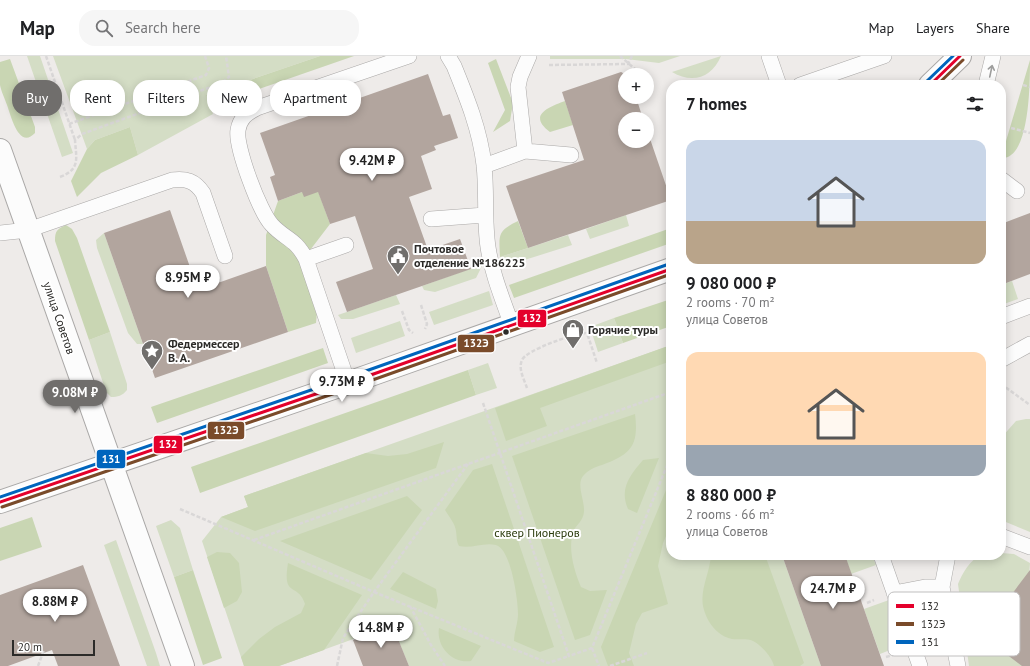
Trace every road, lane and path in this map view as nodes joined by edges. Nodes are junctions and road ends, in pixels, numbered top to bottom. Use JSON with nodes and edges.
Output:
{"nodes":[{"id":1,"x":46,"y":56,"type":"edge"},
{"id":2,"x":205,"y":56,"type":"edge"},
{"id":3,"x":226,"y":56,"type":"edge"},
{"id":4,"x":409,"y":56,"type":"edge"},
{"id":5,"x":448,"y":56,"type":"edge"},
{"id":6,"x":620,"y":56,"type":"edge"},
{"id":7,"x":632,"y":56,"type":"edge"},
{"id":8,"x":769,"y":56,"type":"edge"},
{"id":9,"x":884,"y":56,"type":"edge"},
{"id":10,"x":960,"y":56,"type":"edge"},
{"id":11,"x":993,"y":56,"type":"edge"},
{"id":12,"x":527,"y":61,"type":"edge"},
{"id":13,"x":628,"y":64,"type":"junction"},
{"id":14,"x":633,"y":68,"type":"edge"},
{"id":15,"x":777,"y":80,"type":"edge"},
{"id":16,"x":814,"y":80,"type":"edge"},
{"id":17,"x":935,"y":80,"type":"edge"},
{"id":18,"x":987,"y":80,"type":"edge"},
{"id":19,"x":1023,"y":85,"type":"dead end"},
{"id":20,"x":1030,"y":87,"type":"edge"},
{"id":21,"x":69,"y":124,"type":"junction"},
{"id":22,"x":1011,"y":128,"type":"dead end"},
{"id":23,"x":1030,"y":133,"type":"edge"},
{"id":24,"x":75,"y":140,"type":"junction"},
{"id":25,"x":0,"y":150,"type":"edge"},
{"id":26,"x":525,"y":151,"type":"junction"},
{"id":27,"x":571,"y":155,"type":"dead end"},
{"id":28,"x":484,"y":166,"type":"junction"},
{"id":29,"x":60,"y":177,"type":"dead end"},
{"id":30,"x":1006,"y":183,"type":"edge"},
{"id":31,"x":1017,"y":191,"type":"dead end"},
{"id":32,"x":485,"y":216,"type":"junction"},
{"id":33,"x":430,"y":219,"type":"dead end"},
{"id":34,"x":28,"y":230,"type":"junction"},
{"id":35,"x":0,"y":233,"type":"edge"},
{"id":36,"x":346,"y":245,"type":"dead end"},
{"id":37,"x":225,"y":256,"type":"dead end"},
{"id":38,"x":306,"y":259,"type":"junction"},
{"id":39,"x":666,"y":271,"type":"edge"},
{"id":40,"x":421,"y":305,"type":"dead end"},
{"id":41,"x":1030,"y":308,"type":"edge"},
{"id":42,"x":402,"y":311,"type":"dead end"},
{"id":43,"x":1006,"y":315,"type":"edge"},
{"id":44,"x":512,"y":326,"type":"junction"},
{"id":45,"x":1030,"y":344,"type":"edge"},
{"id":46,"x":1006,"y":357,"type":"edge"},
{"id":47,"x":597,"y":363,"type":"dead end"},
{"id":48,"x":348,"y":383,"type":"junction"},
{"id":49,"x":527,"y":388,"type":"dead end"},
{"id":50,"x":1006,"y":388,"type":"edge"},
{"id":51,"x":666,"y":394,"type":"edge"},
{"id":52,"x":483,"y":403,"type":"dead end"},
{"id":53,"x":1030,"y":405,"type":"edge"},
{"id":54,"x":500,"y":452,"type":"junction"},
{"id":55,"x":468,"y":463,"type":"junction"},
{"id":56,"x":111,"y":465,"type":"junction"},
{"id":57,"x":666,"y":468,"type":"edge"},
{"id":58,"x":0,"y":502,"type":"edge"},
{"id":59,"x":180,"y":509,"type":"dead end"},
{"id":60,"x":1006,"y":538,"type":"edge"},
{"id":61,"x":254,"y":540,"type":"junction"},
{"id":62,"x":1030,"y":547,"type":"edge"},
{"id":63,"x":883,"y":560,"type":"edge"},
{"id":64,"x":947,"y":560,"type":"edge"},
{"id":65,"x":942,"y":587,"type":"junction"},
{"id":66,"x":374,"y":592,"type":"junction"},
{"id":67,"x":894,"y":592,"type":"edge"},
{"id":68,"x":899,"y":592,"type":"edge"},
{"id":69,"x":943,"y":592,"type":"edge"},
{"id":70,"x":410,"y":606,"type":"junction"},
{"id":71,"x":592,"y":648,"type":"junction"},
{"id":72,"x":44,"y":650,"type":"dead end"},
{"id":73,"x":647,"y":653,"type":"dead end"},
{"id":74,"x":569,"y":656,"type":"junction"},
{"id":75,"x":916,"y":656,"type":"edge"},
{"id":76,"x":956,"y":656,"type":"edge"},
{"id":77,"x":549,"y":665,"type":"edge"},
{"id":78,"x":38,"y":666,"type":"edge"},
{"id":79,"x":183,"y":666,"type":"edge"},
{"id":80,"x":337,"y":666,"type":"edge"},
{"id":81,"x":445,"y":666,"type":"edge"},
{"id":82,"x":599,"y":666,"type":"edge"},
{"id":83,"x":610,"y":666,"type":"edge"},
{"id":84,"x":920,"y":666,"type":"edge"},
{"id":85,"x":958,"y":666,"type":"edge"}],
"edges":[{"from":1,"to":21,"type":"path"},
{"from":2,"to":21,"type":"path"},
{"from":3,"to":24,"type":"path"},
{"from":4,"to":38,"type":"lane"},
{"from":5,"to":28,"type":"lane"},
{"from":6,"to":13,"type":"path"},
{"from":7,"to":13,"type":"path"},
{"from":8,"to":15,"type":"lane"},
{"from":9,"to":16,"type":"lane"},
{"from":10,"to":17,"type":"street"},
{"from":18,"to":11,"type":"lane","one_way":true},
{"from":12,"to":13,"type":"path"},
{"from":12,"to":26,"type":"lane"},
{"from":13,"to":14,"type":"path"},
{"from":19,"to":20,"type":"path"},
{"from":21,"to":24,"type":"path"},
{"from":22,"to":23,"type":"path"},
{"from":24,"to":29,"type":"path"},
{"from":25,"to":34,"type":"street","name":"улица Советов"},
{"from":26,"to":27,"type":"lane"},
{"from":26,"to":28,"type":"lane"},
{"from":28,"to":32,"type":"lane"},
{"from":30,"to":31,"type":"lane"},
{"from":32,"to":33,"type":"lane"},
{"from":32,"to":44,"type":"lane"},
{"from":34,"to":35,"type":"lane"},
{"from":34,"to":37,"type":"lane"},
{"from":34,"to":56,"type":"street","name":"улица Советов"},
{"from":36,"to":38,"type":"lane"},
{"from":38,"to":48,"type":"lane"},
{"from":39,"to":44,"type":"street"},
{"from":40,"to":42,"type":"path"},
{"from":41,"to":43,"type":"lane"},
{"from":44,"to":48,"type":"street"},
{"from":45,"to":46,"type":"lane"},
{"from":47,"to":49,"type":"path"},
{"from":48,"to":56,"type":"street"},
{"from":50,"to":53,"type":"path"},
{"from":51,"to":54,"type":"path"},
{"from":52,"to":54,"type":"path"},
{"from":54,"to":55,"type":"path"},
{"from":54,"to":74,"type":"path"},
{"from":55,"to":61,"type":"path"},
{"from":55,"to":66,"type":"path"},
{"from":56,"to":58,"type":"street"},
{"from":56,"to":79,"type":"street","name":"улица Советов"},
{"from":57,"to":71,"type":"path"},
{"from":59,"to":61,"type":"path"},
{"from":60,"to":62,"type":"lane"},
{"from":61,"to":66,"type":"path"},
{"from":63,"to":67,"type":"lane"},
{"from":64,"to":65,"type":"lane"},
{"from":65,"to":68,"type":"lane"},
{"from":65,"to":69,"type":"lane"},
{"from":66,"to":70,"type":"path"},
{"from":66,"to":80,"type":"path"},
{"from":70,"to":77,"type":"path"},
{"from":70,"to":81,"type":"path"},
{"from":71,"to":74,"type":"path"},
{"from":71,"to":82,"type":"path"},
{"from":72,"to":78,"type":"path"},
{"from":73,"to":83,"type":"path"},
{"from":74,"to":77,"type":"path"},
{"from":75,"to":84,"type":"lane"},
{"from":76,"to":85,"type":"lane"}]}
